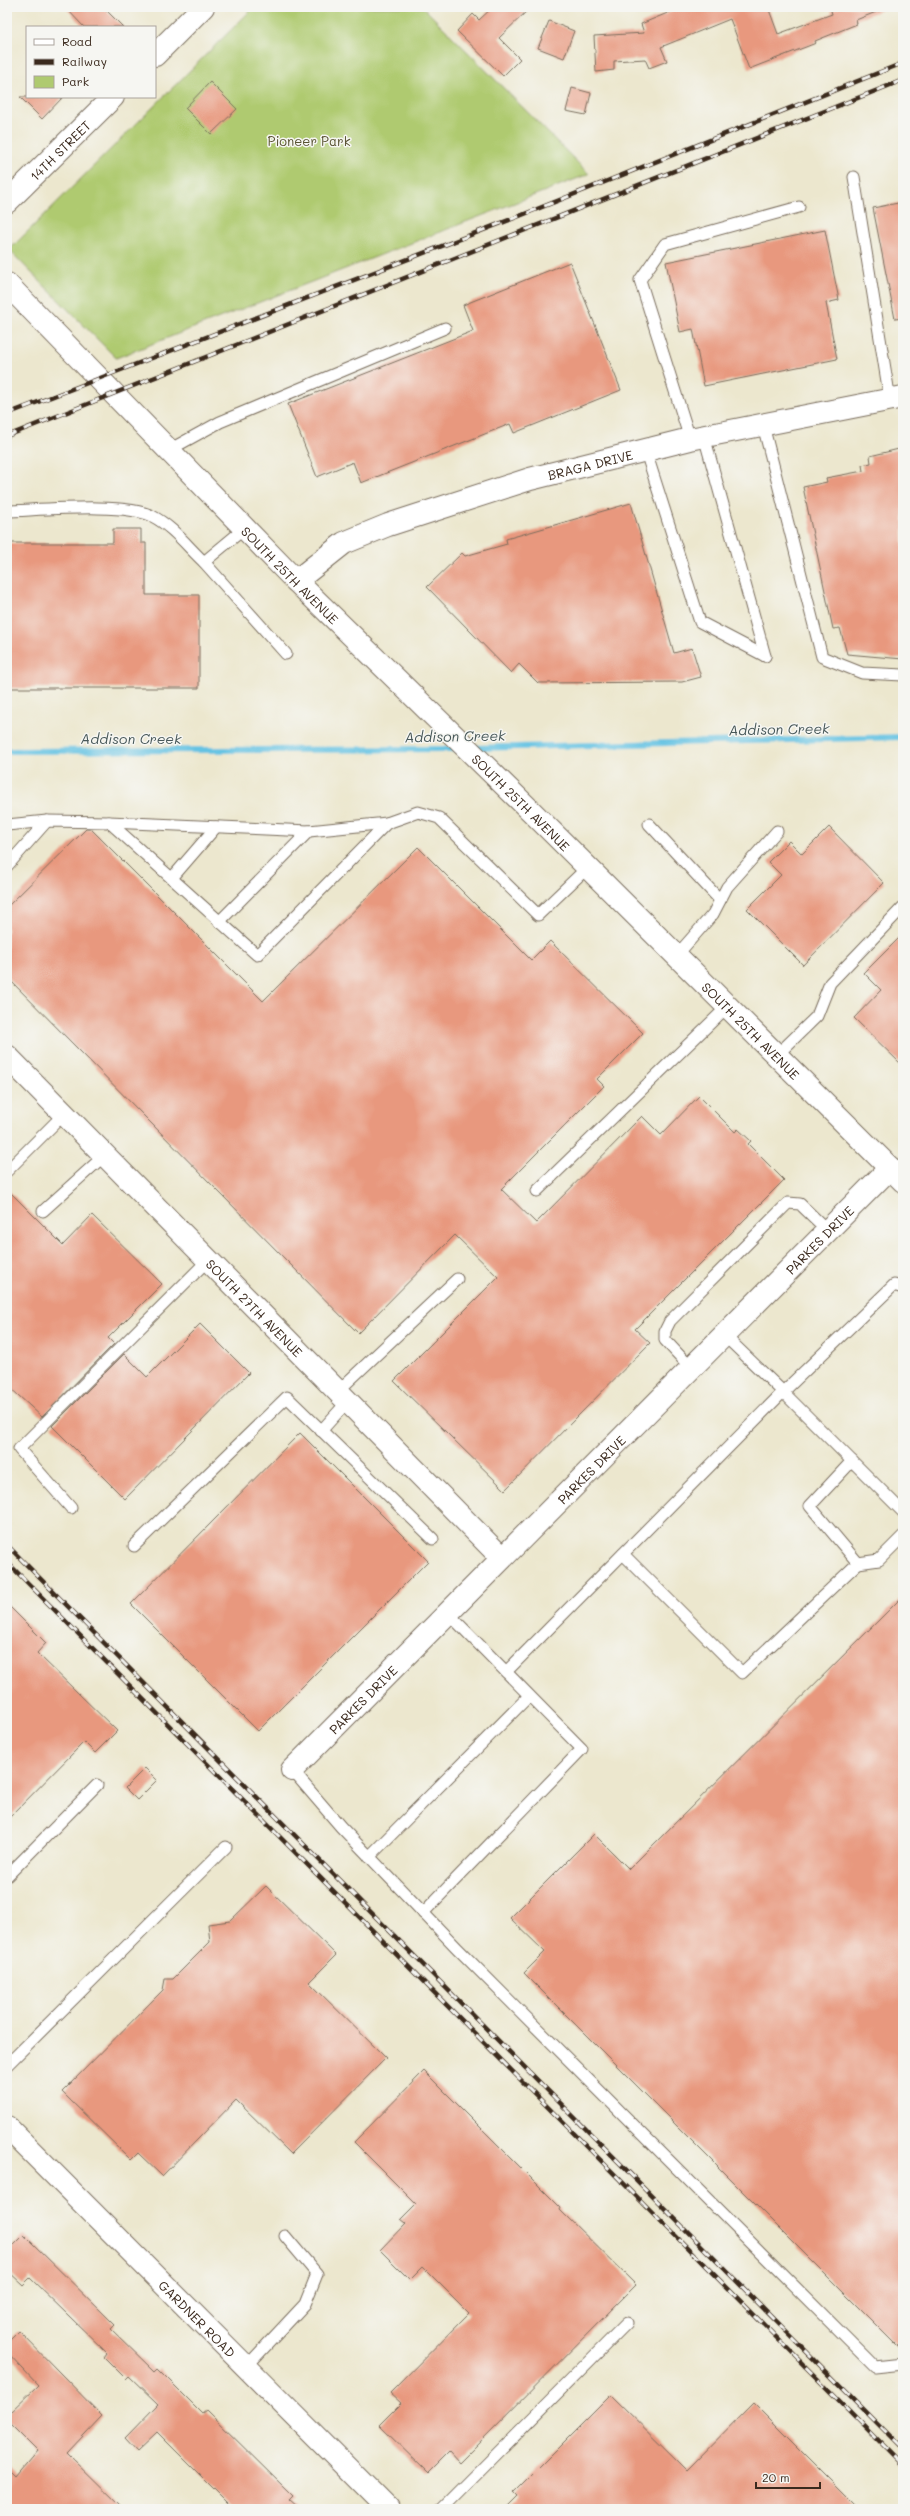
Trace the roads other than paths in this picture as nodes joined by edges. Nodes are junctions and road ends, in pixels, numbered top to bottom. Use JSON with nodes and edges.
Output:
{"nodes":[{"id":1,"x":199,"y":9,"type":"edge"},
{"id":2,"x":156,"y":54,"type":"edge"},
{"id":3,"x":112,"y":98,"type":"edge"},
{"id":4,"x":854,"y":177,"type":"dead end"},
{"id":5,"x":7,"y":202,"type":"edge"},
{"id":6,"x":799,"y":207,"type":"dead end"},
{"id":7,"x":7,"y":284,"type":"edge"},
{"id":8,"x":445,"y":328,"type":"dead end"},
{"id":9,"x":897,"y":399,"type":"edge"},
{"id":10,"x":763,"y":425,"type":"junction"},
{"id":11,"x":697,"y":438,"type":"junction"},
{"id":12,"x":645,"y":449,"type":"junction"},
{"id":13,"x":169,"y":450,"type":"junction"},
{"id":14,"x":7,"y":511,"type":"edge"},
{"id":15,"x":245,"y":528,"type":"junction"},
{"id":16,"x":204,"y":562,"type":"junction"},
{"id":17,"x":296,"y":581,"type":"junction"},
{"id":18,"x":286,"y":654,"type":"dead end"},
{"id":19,"x":903,"y":675,"type":"edge"},
{"id":20,"x":48,"y":821,"type":"junction"},
{"id":21,"x":109,"y":822,"type":"junction"},
{"id":22,"x":386,"y":823,"type":"junction"},
{"id":23,"x":649,"y":824,"type":"dead end"},
{"id":24,"x":7,"y":825,"type":"edge"},
{"id":25,"x":216,"y":827,"type":"junction"},
{"id":26,"x":309,"y":831,"type":"junction"},
{"id":27,"x":777,"y":831,"type":"dead end"},
{"id":28,"x":7,"y":866,"type":"edge"},
{"id":29,"x":588,"y":867,"type":"junction"},
{"id":30,"x":172,"y":878,"type":"junction"},
{"id":31,"x":720,"y":900,"type":"junction"},
{"id":32,"x":903,"y":907,"type":"edge"},
{"id":33,"x":220,"y":922,"type":"junction"},
{"id":34,"x":677,"y":955,"type":"junction"},
{"id":35,"x":728,"y":1006,"type":"junction"},
{"id":36,"x":777,"y":1055,"type":"junction"},
{"id":37,"x":7,"y":1056,"type":"edge"},
{"id":38,"x":64,"y":1114,"type":"junction"},
{"id":39,"x":105,"y":1155,"type":"junction"},
{"id":40,"x":7,"y":1171,"type":"edge"},
{"id":41,"x":897,"y":1174,"type":"edge"},
{"id":42,"x":537,"y":1191,"type":"dead end"},
{"id":43,"x":43,"y":1211,"type":"dead end"},
{"id":44,"x":828,"y":1231,"type":"junction"},
{"id":45,"x":208,"y":1260,"type":"junction"},
{"id":46,"x":457,"y":1279,"type":"dead end"},
{"id":47,"x":903,"y":1288,"type":"edge"},
{"id":48,"x":724,"y":1335,"type":"junction"},
{"id":49,"x":692,"y":1368,"type":"junction"},
{"id":50,"x":783,"y":1392,"type":"junction"},
{"id":51,"x":343,"y":1396,"type":"junction"},
{"id":52,"x":321,"y":1431,"type":"junction"},
{"id":53,"x":852,"y":1461,"type":"junction"},
{"id":54,"x":71,"y":1508,"type":"dead end"},
{"id":55,"x":903,"y":1512,"type":"edge"},
{"id":56,"x":903,"y":1536,"type":"edge"},
{"id":57,"x":433,"y":1539,"type":"dead end"},
{"id":58,"x":134,"y":1546,"type":"dead end"},
{"id":59,"x":624,"y":1554,"type":"junction"},
{"id":60,"x":502,"y":1558,"type":"junction"},
{"id":61,"x":858,"y":1563,"type":"junction"},
{"id":62,"x":448,"y":1613,"type":"junction"},
{"id":63,"x":506,"y":1672,"type":"junction"},
{"id":64,"x":530,"y":1696,"type":"junction"},
{"id":65,"x":292,"y":1770,"type":"joint"},
{"id":66,"x":97,"y":1785,"type":"dead end"},
{"id":67,"x":226,"y":1847,"type":"dead end"},
{"id":68,"x":370,"y":1857,"type":"junction"},
{"id":69,"x":7,"y":1876,"type":"edge"},
{"id":70,"x":423,"y":1912,"type":"junction"},
{"id":71,"x":7,"y":2065,"type":"edge"},
{"id":72,"x":7,"y":2128,"type":"edge"},
{"id":73,"x":286,"y":2236,"type":"dead end"},
{"id":74,"x":627,"y":2323,"type":"dead end"},
{"id":75,"x":903,"y":2364,"type":"edge"},
{"id":76,"x":246,"y":2367,"type":"junction"},
{"id":77,"x":388,"y":2509,"type":"edge"},
{"id":78,"x":442,"y":2509,"type":"edge"}],
"edges":[{"from":1,"to":2,"type":"street"},
{"from":3,"to":5,"type":"street","name":"14TH STREET"},
{"from":4,"to":9,"type":"lane"},
{"from":6,"to":11,"type":"lane"},
{"from":7,"to":13,"type":"street","name":"SOUTH 25TH AVENUE"},
{"from":8,"to":13,"type":"lane"},
{"from":9,"to":10,"type":"street","name":"BRAGA DRIVE"},
{"from":10,"to":11,"type":"street","name":"BRAGA DRIVE"},
{"from":10,"to":19,"type":"lane"},
{"from":11,"to":12,"type":"street","name":"BRAGA DRIVE"},
{"from":11,"to":12,"type":"lane"},
{"from":12,"to":17,"type":"street","name":"BRAGA DRIVE"},
{"from":13,"to":15,"type":"street","name":"SOUTH 25TH AVENUE"},
{"from":14,"to":16,"type":"lane"},
{"from":15,"to":16,"type":"lane"},
{"from":15,"to":17,"type":"street","name":"SOUTH 25TH AVENUE"},
{"from":16,"to":18,"type":"lane"},
{"from":17,"to":29,"type":"street","name":"SOUTH 25TH AVENUE"},
{"from":20,"to":21,"type":"lane"},
{"from":20,"to":24,"type":"lane"},
{"from":20,"to":28,"type":"lane"},
{"from":21,"to":25,"type":"lane"},
{"from":21,"to":30,"type":"lane"},
{"from":22,"to":26,"type":"lane"},
{"from":22,"to":29,"type":"lane"},
{"from":22,"to":33,"type":"lane"},
{"from":23,"to":31,"type":"lane"},
{"from":25,"to":26,"type":"lane"},
{"from":25,"to":30,"type":"lane"},
{"from":26,"to":33,"type":"lane"},
{"from":27,"to":31,"type":"lane"},
{"from":29,"to":34,"type":"street","name":"SOUTH 25TH AVENUE"},
{"from":30,"to":33,"type":"lane"},
{"from":31,"to":34,"type":"lane"},
{"from":32,"to":36,"type":"lane"},
{"from":34,"to":35,"type":"street","name":"SOUTH 25TH AVENUE"},
{"from":35,"to":36,"type":"street","name":"SOUTH 25TH AVENUE"},
{"from":35,"to":42,"type":"lane"},
{"from":36,"to":41,"type":"street","name":"SOUTH 25TH AVENUE"},
{"from":37,"to":38,"type":"street","name":"SOUTH 27TH AVENUE"},
{"from":38,"to":39,"type":"street","name":"SOUTH 27TH AVENUE"},
{"from":38,"to":40,"type":"lane"},
{"from":39,"to":43,"type":"lane"},
{"from":39,"to":45,"type":"street","name":"SOUTH 27TH AVENUE"},
{"from":41,"to":44,"type":"street","name":"PARKES DRIVE"},
{"from":44,"to":48,"type":"street","name":"PARKES DRIVE"},
{"from":44,"to":49,"type":"lane"},
{"from":45,"to":51,"type":"street","name":"SOUTH 27TH AVENUE"},
{"from":45,"to":54,"type":"lane"},
{"from":46,"to":51,"type":"lane"},
{"from":47,"to":50,"type":"lane"},
{"from":48,"to":49,"type":"street","name":"PARKES DRIVE"},
{"from":48,"to":50,"type":"lane"},
{"from":49,"to":60,"type":"street","name":"PARKES DRIVE"},
{"from":50,"to":53,"type":"lane"},
{"from":50,"to":59,"type":"lane"},
{"from":51,"to":52,"type":"lane"},
{"from":51,"to":60,"type":"street","name":"SOUTH 27TH AVENUE"},
{"from":52,"to":57,"type":"lane"},
{"from":52,"to":58,"type":"lane"},
{"from":53,"to":55,"type":"lane"},
{"from":53,"to":61,"type":"lane"},
{"from":56,"to":61,"type":"lane"},
{"from":59,"to":61,"type":"lane"},
{"from":59,"to":63,"type":"lane"},
{"from":60,"to":62,"type":"street","name":"PARKES DRIVE"},
{"from":62,"to":63,"type":"lane"},
{"from":62,"to":65,"type":"street","name":"PARKES DRIVE"},
{"from":63,"to":64,"type":"lane"},
{"from":64,"to":68,"type":"lane"},
{"from":64,"to":70,"type":"lane"},
{"from":65,"to":68,"type":"lane"},
{"from":66,"to":69,"type":"lane"},
{"from":67,"to":71,"type":"lane"},
{"from":68,"to":70,"type":"lane"},
{"from":70,"to":75,"type":"lane"},
{"from":72,"to":76,"type":"street","name":"GARDNER ROAD"},
{"from":73,"to":76,"type":"lane"},
{"from":74,"to":78,"type":"lane"},
{"from":76,"to":77,"type":"street","name":"GARDNER ROAD"}]}
